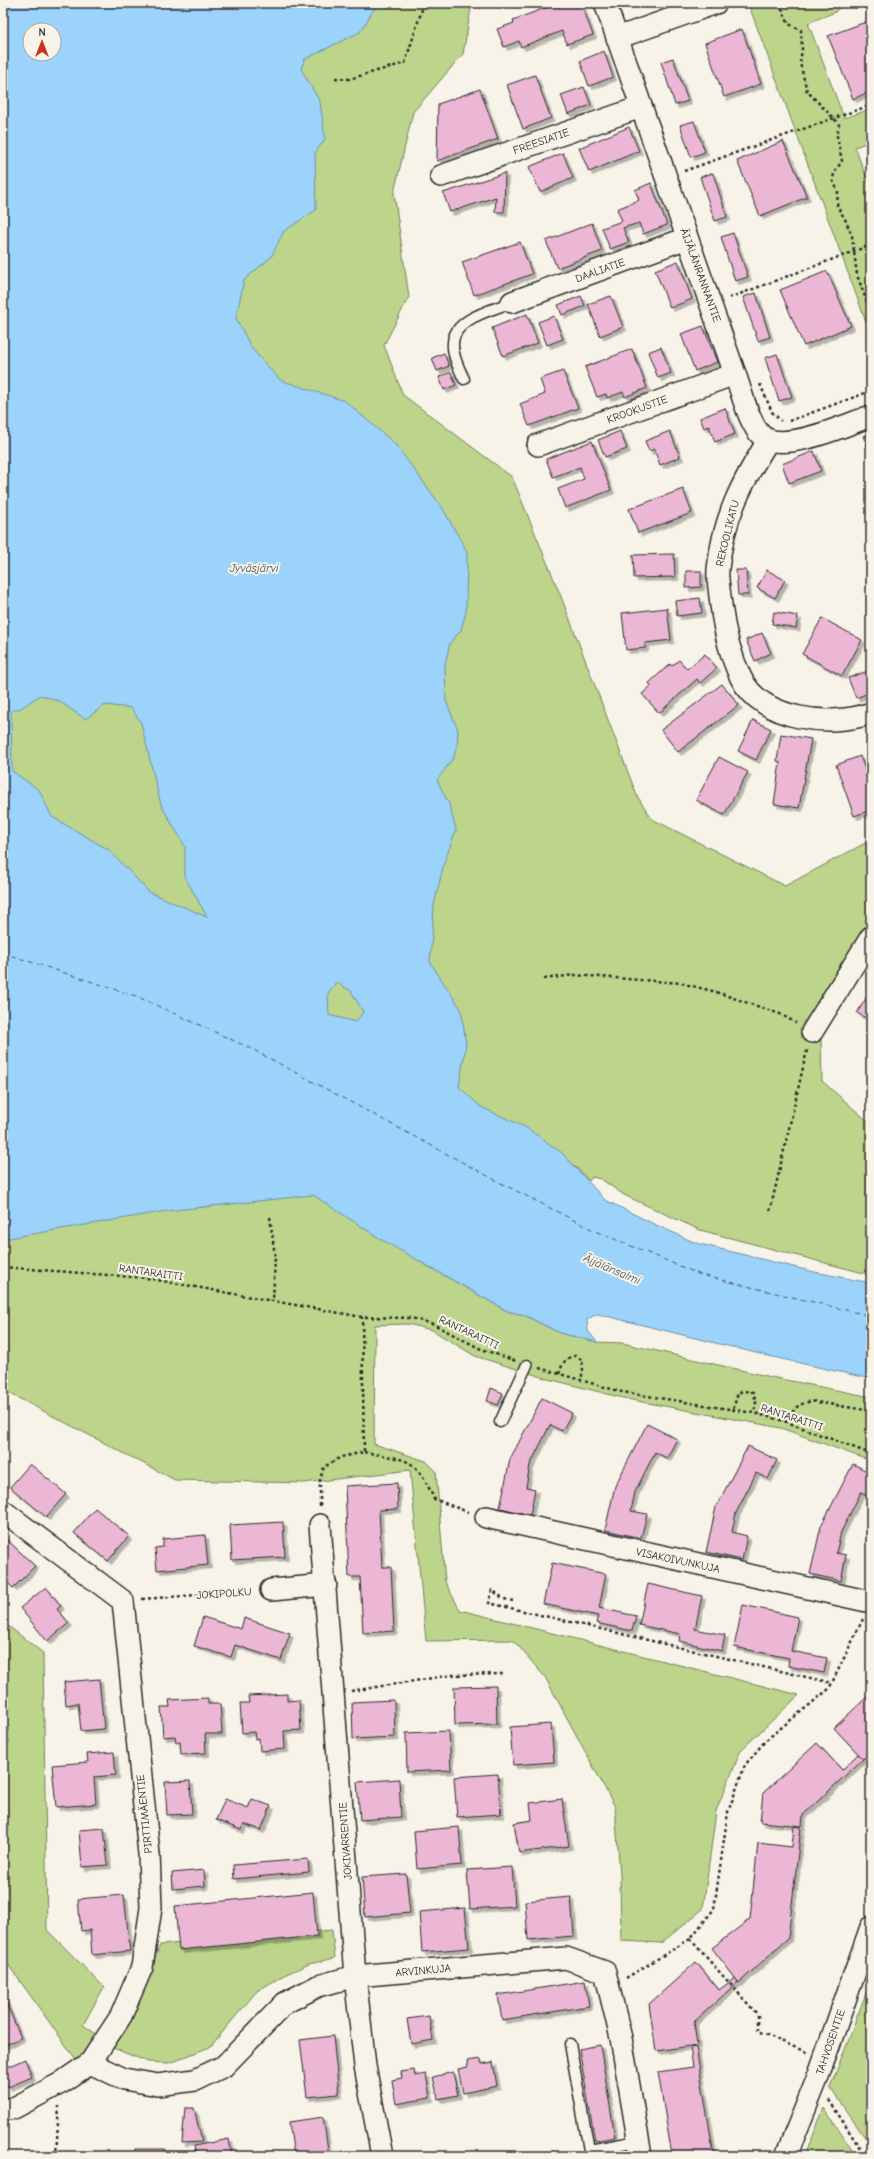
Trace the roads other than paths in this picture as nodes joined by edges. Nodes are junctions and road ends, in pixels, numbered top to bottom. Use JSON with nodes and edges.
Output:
{"nodes":[{"id":1,"x":605,"y":3,"type":"edge"},
{"id":2,"x":716,"y":3,"type":"edge"},
{"id":3,"x":617,"y":38,"type":"junction"},
{"id":4,"x":641,"y":106,"type":"junction"},
{"id":5,"x":441,"y":176,"type":"dead end"},
{"id":6,"x":688,"y":238,"type":"junction"},
{"id":7,"x":512,"y":302,"type":"joint"},
{"id":8,"x":736,"y":374,"type":"junction"},
{"id":9,"x":464,"y":380,"type":"dead end"},
{"id":10,"x":871,"y":416,"type":"edge"},
{"id":11,"x":768,"y":441,"type":"junction"},
{"id":12,"x":538,"y":445,"type":"dead end"},
{"id":13,"x":870,"y":718,"type":"edge"},
{"id":14,"x":871,"y":937,"type":"edge"},
{"id":15,"x":812,"y":1032,"type":"road end"},
{"id":16,"x":527,"y":1365,"type":"road end"},
{"id":17,"x":500,"y":1422,"type":"dead end"},
{"id":18,"x":3,"y":1511,"type":"edge"},
{"id":19,"x":486,"y":1518,"type":"road end"},
{"id":20,"x":320,"y":1525,"type":"road end"},
{"id":21,"x":326,"y":1585,"type":"junction"},
{"id":22,"x":271,"y":1590,"type":"road end"},
{"id":23,"x":871,"y":1602,"type":"edge"},
{"id":24,"x":871,"y":1926,"type":"edge"},
{"id":25,"x":355,"y":1976,"type":"junction"},
{"id":26,"x":570,"y":2044,"type":"dead end"},
{"id":27,"x":90,"y":2063,"type":"junction"},
{"id":28,"x":3,"y":2110,"type":"edge"},
{"id":29,"x":640,"y":2149,"type":"edge"},
{"id":30,"x":382,"y":2156,"type":"edge"},
{"id":31,"x":786,"y":2156,"type":"edge"}],
"edges":[{"from":1,"to":3,"type":"street","name":"ÄIJÄLÄNRANNANTIE"},
{"from":2,"to":3,"type":"street"},
{"from":3,"to":4,"type":"street","name":"ÄIJÄLÄNRANNANTIE"},
{"from":4,"to":5,"type":"street","name":"FREESIATIE"},
{"from":4,"to":6,"type":"street","name":"ÄIJÄLÄNRANNANTIE"},
{"from":6,"to":7,"type":"street","name":"DAALIATIE"},
{"from":6,"to":8,"type":"street","name":"ÄIJÄLÄNRANNANTIE"},
{"from":7,"to":9,"type":"lane"},
{"from":8,"to":11,"type":"street","name":"ÄIJÄLÄNRANNANTIE"},
{"from":8,"to":12,"type":"street","name":"KROOKUSTIE"},
{"from":10,"to":11,"type":"street"},
{"from":11,"to":13,"type":"street","name":"REKOOLIKATU"},
{"from":14,"to":15,"type":"street"},
{"from":16,"to":17,"type":"lane"},
{"from":18,"to":27,"type":"street","name":"PIRTTIMÄENTIE"},
{"from":19,"to":23,"type":"street","name":"VISAKOIVUNKUJA"},
{"from":20,"to":21,"type":"street","name":"JOKIVARRENTIE"},
{"from":21,"to":22,"type":"street"},
{"from":21,"to":25,"type":"street","name":"JOKIVARRENTIE"},
{"from":24,"to":31,"type":"street","name":"TAHVOSENTIE"},
{"from":25,"to":27,"type":"street","name":"ARVINKUJA"},
{"from":25,"to":29,"type":"street","name":"ARVINKUJA"},
{"from":25,"to":30,"type":"street","name":"JOKIVARRENTIE"},
{"from":26,"to":29,"type":"lane"},
{"from":27,"to":28,"type":"street","name":"PIRTTIMÄENTIE"}]}
